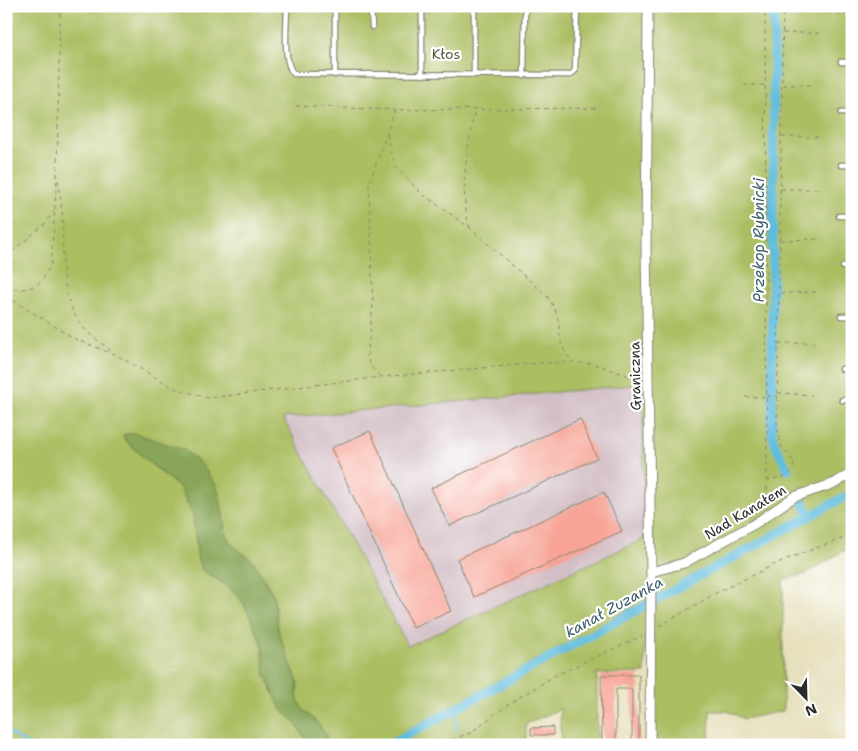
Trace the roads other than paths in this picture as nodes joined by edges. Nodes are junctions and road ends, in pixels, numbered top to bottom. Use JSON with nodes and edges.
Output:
{"nodes":[{"id":1,"x":287,"y":6,"type":"edge"},
{"id":2,"x":335,"y":6,"type":"edge"},
{"id":3,"x":372,"y":6,"type":"edge"},
{"id":4,"x":422,"y":6,"type":"edge"},
{"id":5,"x":474,"y":6,"type":"edge"},
{"id":6,"x":525,"y":6,"type":"edge"},
{"id":7,"x":576,"y":6,"type":"edge"},
{"id":8,"x":648,"y":6,"type":"edge"},
{"id":9,"x":840,"y":11,"type":"dead end"},
{"id":10,"x":852,"y":11,"type":"edge"},
{"id":11,"x":372,"y":26,"type":"dead end"},
{"id":12,"x":841,"y":62,"type":"dead end"},
{"id":13,"x":852,"y":62,"type":"edge"},
{"id":14,"x":335,"y":74,"type":"junction"},
{"id":15,"x":422,"y":74,"type":"junction"},
{"id":16,"x":474,"y":75,"type":"junction"},
{"id":17,"x":524,"y":76,"type":"junction"},
{"id":18,"x":852,"y":113,"type":"edge"},
{"id":19,"x":841,"y":114,"type":"dead end"},
{"id":20,"x":841,"y":165,"type":"dead end"},
{"id":21,"x":852,"y":165,"type":"edge"},
{"id":22,"x":839,"y":216,"type":"dead end"},
{"id":23,"x":852,"y":216,"type":"edge"},
{"id":24,"x":843,"y":267,"type":"dead end"},
{"id":25,"x":852,"y":267,"type":"edge"},
{"id":26,"x":842,"y":316,"type":"dead end"},
{"id":27,"x":852,"y":316,"type":"edge"},
{"id":28,"x":842,"y":369,"type":"dead end"},
{"id":29,"x":852,"y":369,"type":"edge"},
{"id":30,"x":842,"y":400,"type":"dead end"},
{"id":31,"x":852,"y":400,"type":"edge"},
{"id":32,"x":852,"y":473,"type":"edge"},
{"id":33,"x":651,"y":572,"type":"junction"},
{"id":34,"x":650,"y":745,"type":"edge"}],
"edges":[{"from":1,"to":14,"type":"lane"},
{"from":2,"to":14,"type":"lane"},
{"from":3,"to":11,"type":"lane"},
{"from":4,"to":15,"type":"lane"},
{"from":5,"to":16,"type":"lane"},
{"from":6,"to":17,"type":"lane"},
{"from":7,"to":17,"type":"lane"},
{"from":8,"to":33,"type":"street","name":"Graniczna"},
{"from":9,"to":10,"type":"lane"},
{"from":12,"to":13,"type":"lane"},
{"from":14,"to":15,"type":"lane"},
{"from":15,"to":16,"type":"lane"},
{"from":16,"to":17,"type":"lane"},
{"from":18,"to":19,"type":"lane"},
{"from":20,"to":21,"type":"lane"},
{"from":22,"to":23,"type":"lane"},
{"from":24,"to":25,"type":"lane"},
{"from":26,"to":27,"type":"lane"},
{"from":28,"to":29,"type":"lane"},
{"from":30,"to":31,"type":"lane"},
{"from":32,"to":33,"type":"street","name":"Nad Kanałem"},
{"from":33,"to":34,"type":"street","name":"Graniczna"}]}
